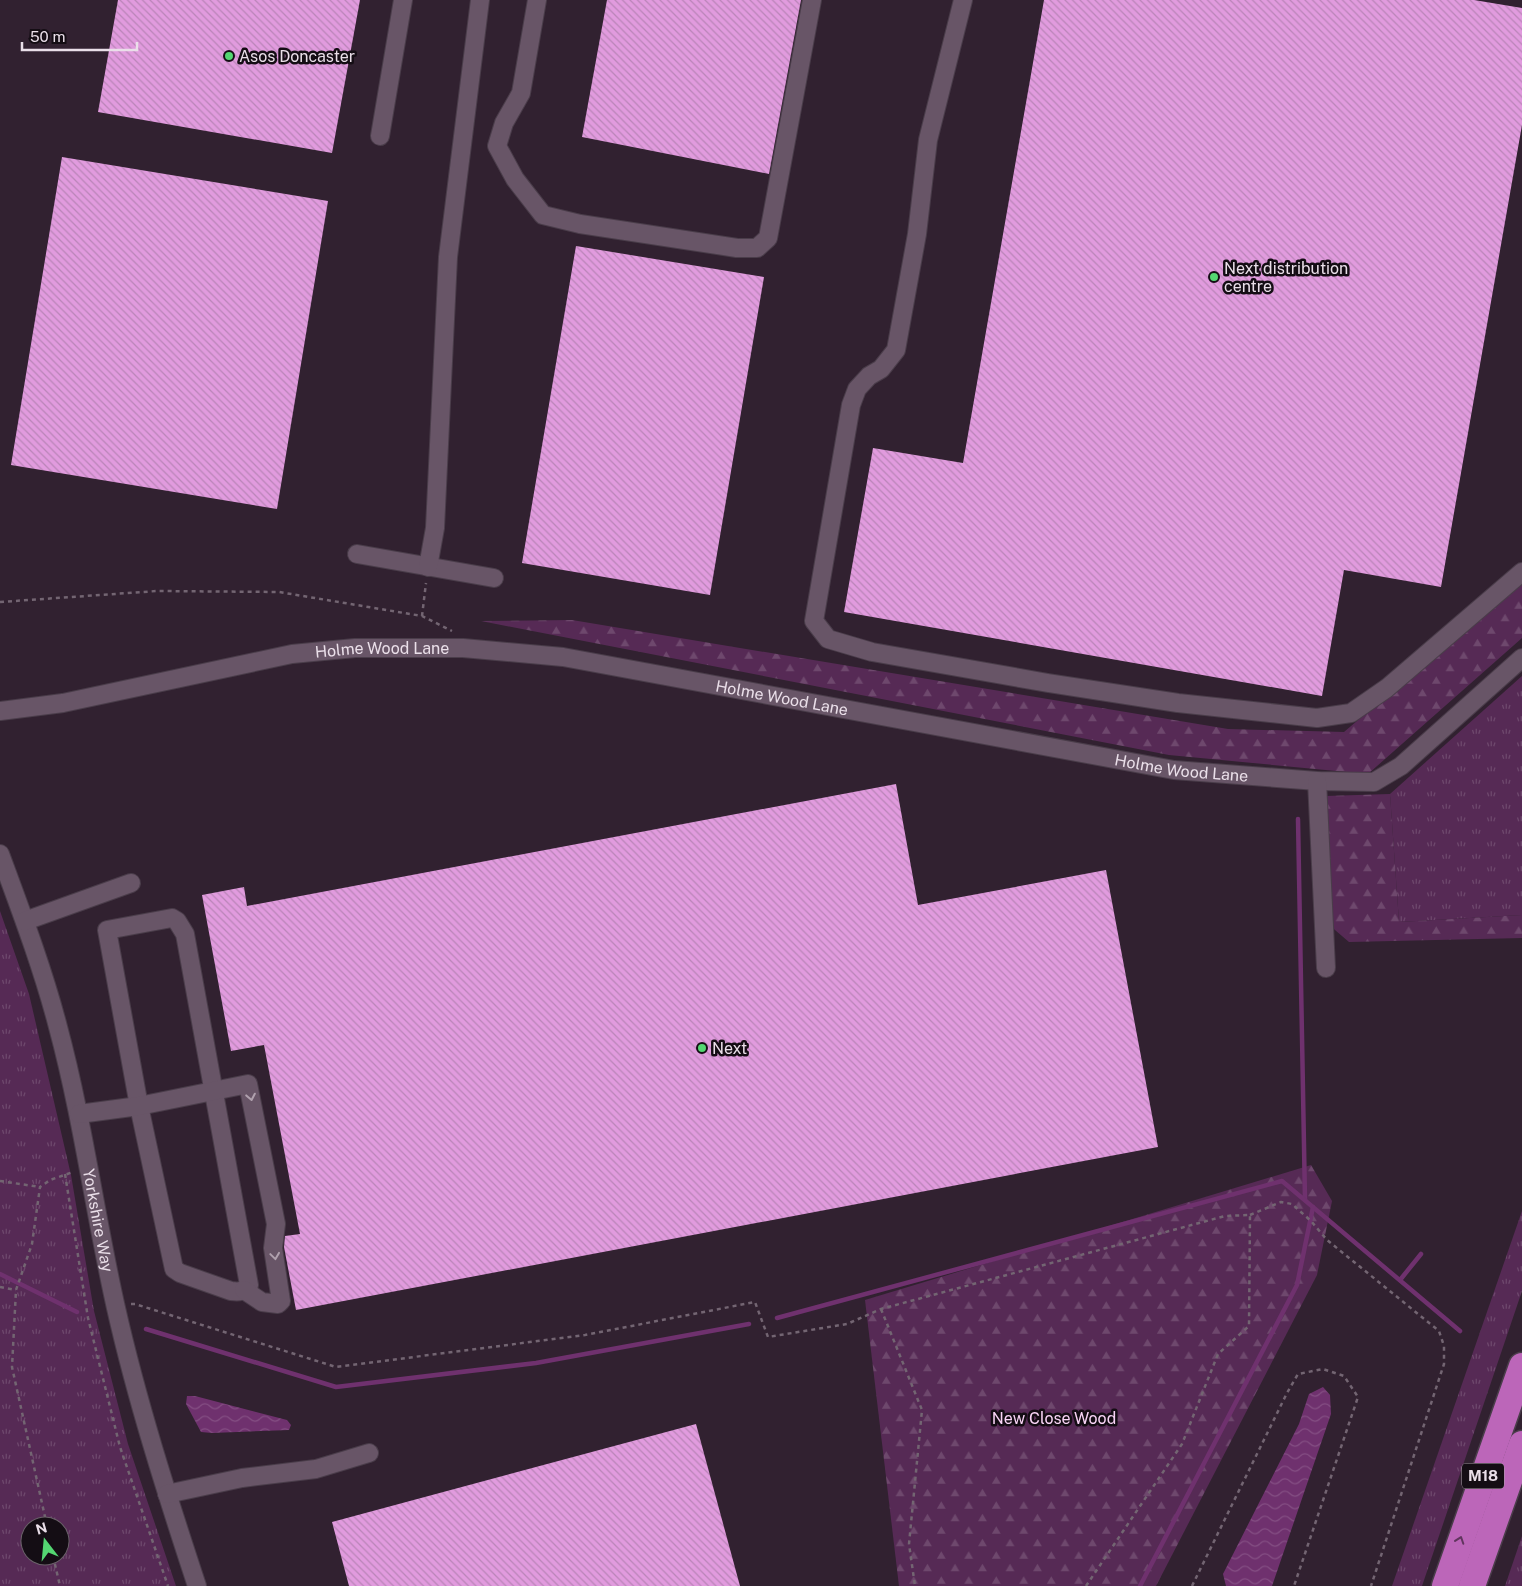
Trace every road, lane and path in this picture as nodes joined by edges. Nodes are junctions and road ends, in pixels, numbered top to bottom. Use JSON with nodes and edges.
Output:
{"nodes":[{"id":1,"x":404,"y":0,"type":"edge"},
{"id":2,"x":480,"y":0,"type":"edge"},
{"id":3,"x":537,"y":0,"type":"edge"},
{"id":4,"x":812,"y":0,"type":"edge"},
{"id":5,"x":963,"y":0,"type":"edge"},
{"id":6,"x":380,"y":136,"type":"dead end"},
{"id":7,"x":357,"y":554,"type":"dead end"},
{"id":8,"x":428,"y":567,"type":"junction"},
{"id":9,"x":1522,"y":572,"type":"edge"},
{"id":10,"x":494,"y":578,"type":"dead end"},
{"id":11,"x":0,"y":602,"type":"edge"},
{"id":12,"x":422,"y":616,"type":"junction"},
{"id":13,"x":463,"y":648,"type":"junction"},
{"id":14,"x":1522,"y":658,"type":"edge"},
{"id":15,"x":0,"y":710,"type":"edge"},
{"id":16,"x":1317,"y":781,"type":"junction"},
{"id":17,"x":0,"y":854,"type":"edge"},
{"id":18,"x":131,"y":883,"type":"dead end"},
{"id":19,"x":25,"y":921,"type":"junction"},
{"id":20,"x":1326,"y":968,"type":"dead end"},
{"id":21,"x":213,"y":1091,"type":"junction"},
{"id":22,"x":139,"y":1106,"type":"junction"},
{"id":23,"x":78,"y":1114,"type":"junction"},
{"id":24,"x":89,"y":1168,"type":"junction"},
{"id":25,"x":65,"y":1174,"type":"junction"},
{"id":26,"x":0,"y":1181,"type":"edge"},
{"id":27,"x":40,"y":1187,"type":"junction"},
{"id":28,"x":1250,"y":1215,"type":"junction"},
{"id":29,"x":0,"y":1287,"type":"edge"},
{"id":30,"x":16,"y":1290,"type":"junction"},
{"id":31,"x":244,"y":1290,"type":"junction"},
{"id":32,"x":116,"y":1306,"type":"junction"},
{"id":33,"x":881,"y":1309,"type":"junction"},
{"id":34,"x":1522,"y":1366,"type":"edge"},
{"id":35,"x":1522,"y":1444,"type":"edge"},
{"id":36,"x":369,"y":1453,"type":"dead end"},
{"id":37,"x":167,"y":1494,"type":"junction"},
{"id":38,"x":44,"y":1516,"type":"edge"},
{"id":39,"x":55,"y":1566,"type":"edge"},
{"id":40,"x":60,"y":1586,"type":"edge"},
{"id":41,"x":168,"y":1586,"type":"edge"},
{"id":42,"x":197,"y":1586,"type":"edge"},
{"id":43,"x":915,"y":1586,"type":"edge"},
{"id":44,"x":1086,"y":1586,"type":"edge"},
{"id":45,"x":1192,"y":1586,"type":"edge"},
{"id":46,"x":1294,"y":1586,"type":"edge"},
{"id":47,"x":1370,"y":1586,"type":"edge"},
{"id":48,"x":1445,"y":1586,"type":"edge"},
{"id":49,"x":1472,"y":1586,"type":"edge"}],
"edges":[{"from":1,"to":6,"type":"street"},
{"from":2,"to":8,"type":"street"},
{"from":3,"to":4,"type":"street"},
{"from":5,"to":9,"type":"street"},
{"from":7,"to":8,"type":"street"},
{"from":8,"to":10,"type":"street"},
{"from":8,"to":12,"type":"path"},
{"from":11,"to":12,"type":"path"},
{"from":12,"to":13,"type":"path"},
{"from":13,"to":15,"type":"street","name":"Holme Wood Lane"},
{"from":13,"to":16,"type":"street","name":"Holme Wood Lane"},
{"from":14,"to":16,"type":"street","name":"Holme Wood Lane"},
{"from":16,"to":20,"type":"street"},
{"from":17,"to":19,"type":"street","name":"Yorkshire Way"},
{"from":18,"to":19,"type":"street"},
{"from":19,"to":23,"type":"street","name":"Yorkshire Way"},
{"from":21,"to":22,"type":"street"},
{"from":21,"to":22,"type":"street"},
{"from":21,"to":31,"type":"street"},
{"from":21,"to":31,"type":"street","one_way":true},
{"from":22,"to":23,"type":"street"},
{"from":22,"to":31,"type":"street"},
{"from":23,"to":24,"type":"street","name":"Yorkshire Way"},
{"from":24,"to":25,"type":"path"},
{"from":24,"to":32,"type":"street","name":"Yorkshire Way"},
{"from":25,"to":27,"type":"path"},
{"from":25,"to":41,"type":"path"},
{"from":26,"to":27,"type":"path"},
{"from":27,"to":30,"type":"path"},
{"from":28,"to":33,"type":"path"},
{"from":28,"to":44,"type":"path"},
{"from":28,"to":47,"type":"path"},
{"from":29,"to":30,"type":"path"},
{"from":30,"to":38,"type":"path"},
{"from":32,"to":33,"type":"path"},
{"from":32,"to":37,"type":"street","name":"Yorkshire Way"},
{"from":33,"to":43,"type":"path"},
{"from":48,"to":34,"type":"highway","number":"M18","one_way":true},
{"from":35,"to":49,"type":"highway","number":"M18"},
{"from":36,"to":37,"type":"street"},
{"from":37,"to":42,"type":"street","name":"Yorkshire Way"},
{"from":39,"to":40,"type":"path"},
{"from":45,"to":46,"type":"path"}]}
